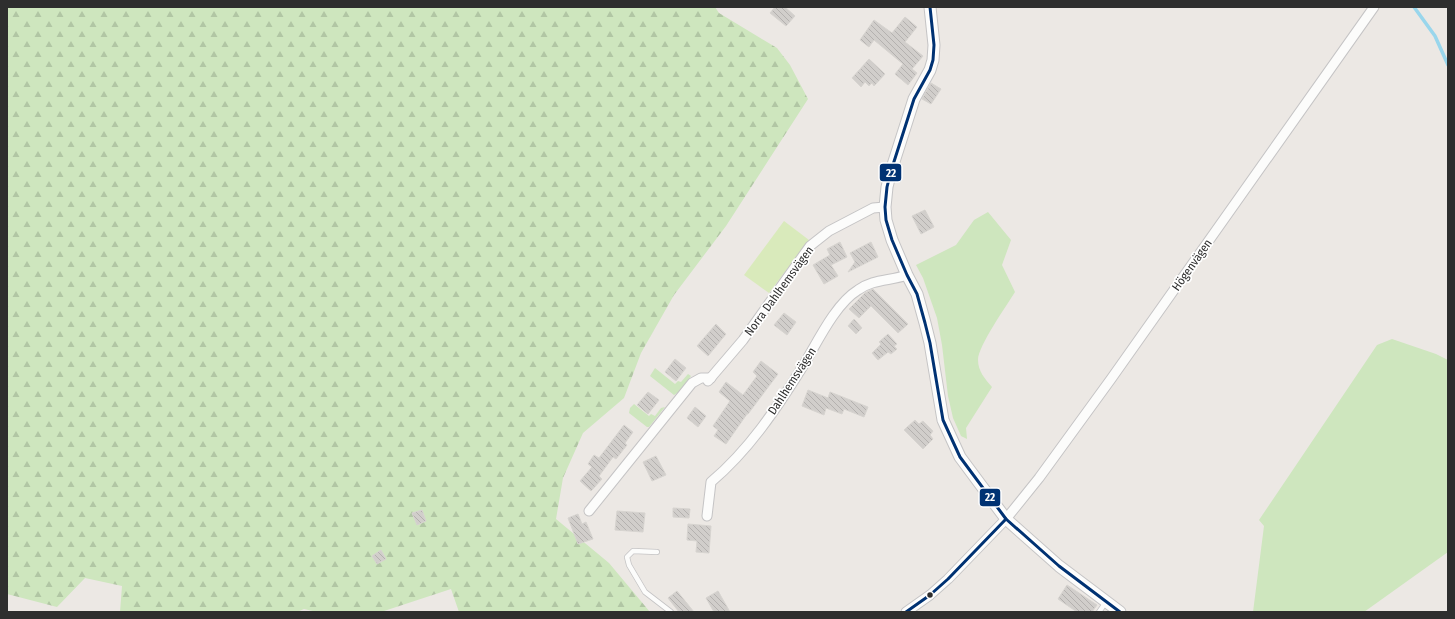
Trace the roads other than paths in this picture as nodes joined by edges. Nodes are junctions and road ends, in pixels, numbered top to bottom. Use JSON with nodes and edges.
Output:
{"nodes":[{"id":1,"x":930,"y":7,"type":"edge"},
{"id":2,"x":1374,"y":7,"type":"edge"},
{"id":3,"x":885,"y":207,"type":"junction"},
{"id":4,"x":907,"y":275,"type":"junction"},
{"id":5,"x":590,"y":511,"type":"dead end"},
{"id":6,"x":707,"y":516,"type":"dead end"},
{"id":7,"x":1006,"y":518,"type":"junction"},
{"id":8,"x":657,"y":552,"type":"dead end"},
{"id":9,"x":1106,"y":602,"type":"junction"},
{"id":10,"x":671,"y":612,"type":"edge"},
{"id":11,"x":906,"y":612,"type":"edge"},
{"id":12,"x":1099,"y":612,"type":"edge"},
{"id":13,"x":1120,"y":612,"type":"edge"}],
"edges":[{"from":1,"to":3,"type":"street"},
{"from":2,"to":7,"type":"street","name":"Högenvägen"},
{"from":3,"to":4,"type":"street"},
{"from":3,"to":5,"type":"street","name":"Norra Dahlhemsvägen"},
{"from":4,"to":6,"type":"street","name":"Dahlhemsvägen"},
{"from":4,"to":7,"type":"street"},
{"from":7,"to":9,"type":"street"},
{"from":7,"to":11,"type":"street","name":"Högenvägen"},
{"from":8,"to":10,"type":"lane"},
{"from":9,"to":12,"type":"lane"},
{"from":9,"to":13,"type":"street"}]}
